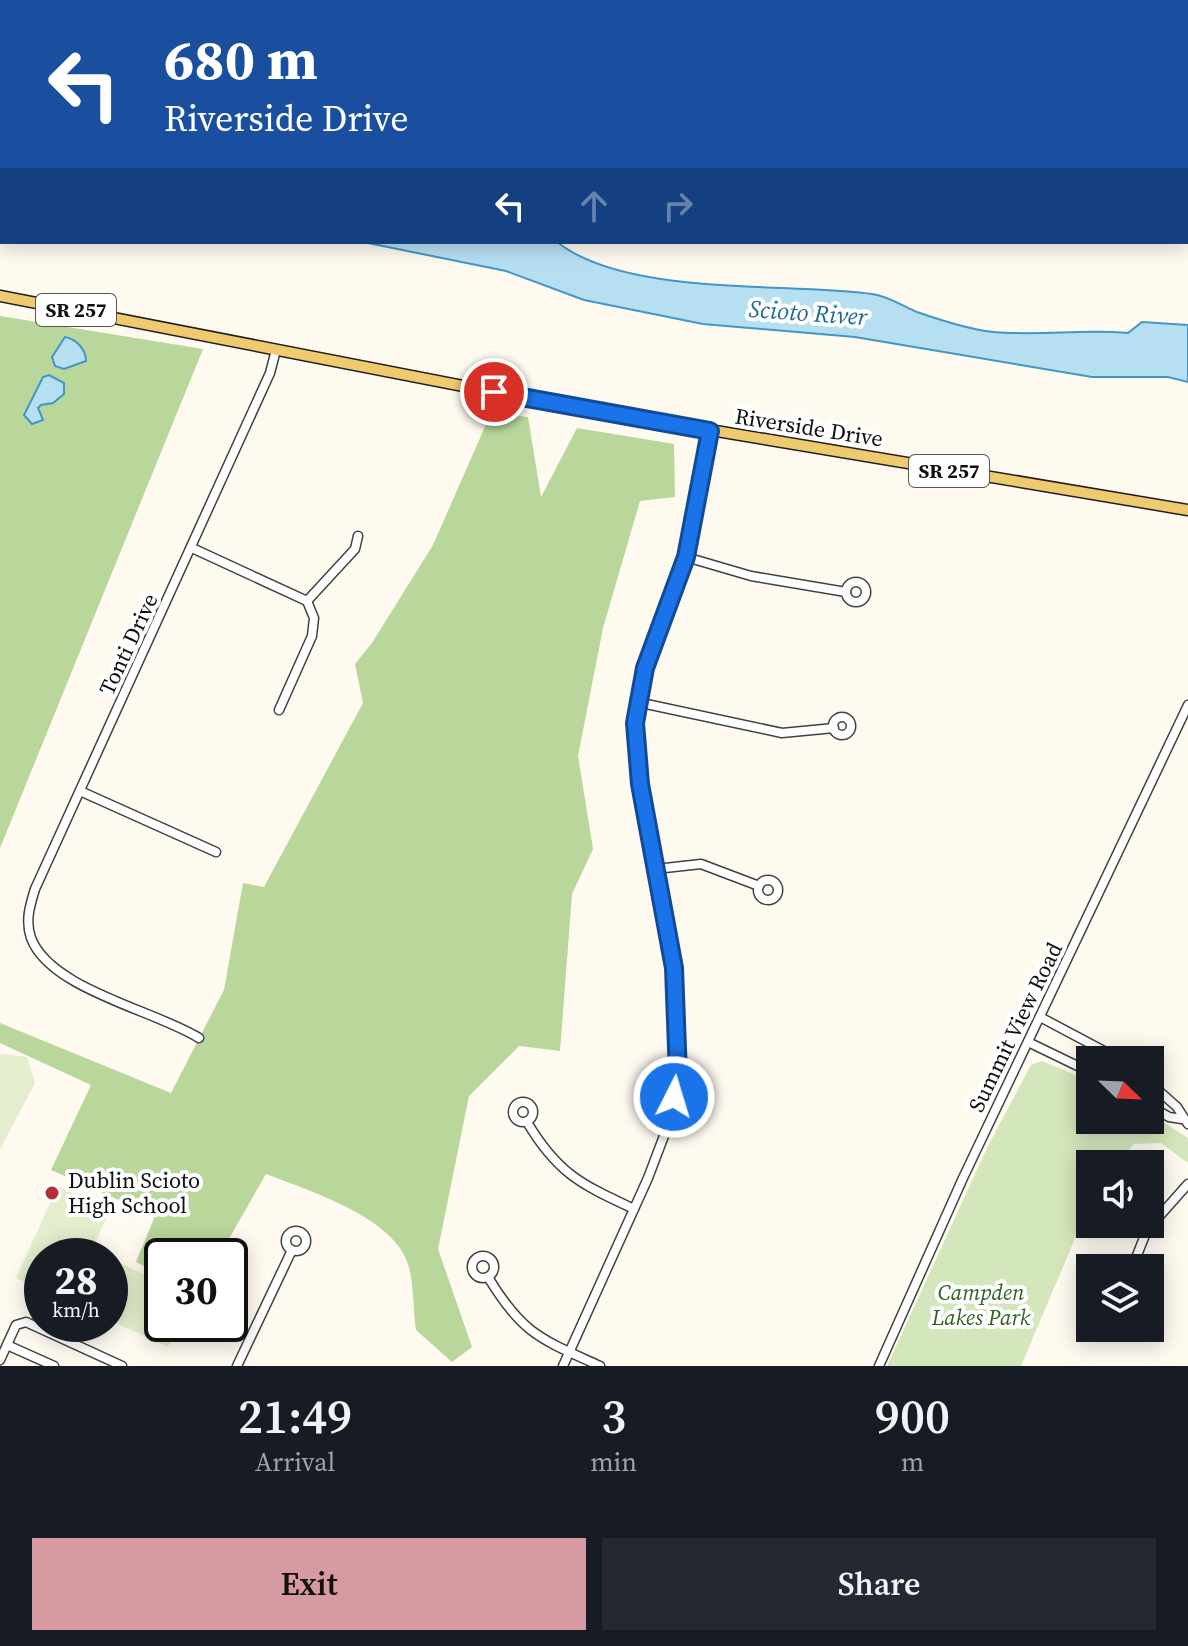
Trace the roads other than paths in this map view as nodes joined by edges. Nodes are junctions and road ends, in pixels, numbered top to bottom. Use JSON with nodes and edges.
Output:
{"nodes":[{"id":1,"x":0,"y":296,"type":"edge"},
{"id":2,"x":276,"y":350,"type":"junction"},
{"id":3,"x":710,"y":431,"type":"junction"},
{"id":4,"x":1188,"y":510,"type":"edge"},
{"id":5,"x":358,"y":536,"type":"dead end"},
{"id":6,"x":192,"y":548,"type":"junction"},
{"id":7,"x":686,"y":557,"type":"junction"},
{"id":8,"x":846,"y":592,"type":"dead end"},
{"id":9,"x":307,"y":601,"type":"junction"},
{"id":10,"x":637,"y":702,"type":"junction"},
{"id":11,"x":1188,"y":705,"type":"edge"},
{"id":12,"x":279,"y":710,"type":"dead end"},
{"id":13,"x":834,"y":728,"type":"dead end"},
{"id":14,"x":80,"y":791,"type":"junction"},
{"id":15,"x":216,"y":852,"type":"dead end"},
{"id":16,"x":656,"y":869,"type":"junction"},
{"id":17,"x":759,"y":886,"type":"dead end"},
{"id":18,"x":1040,"y":1017,"type":"junction"},
{"id":19,"x":199,"y":1038,"type":"dead end"},
{"id":20,"x":1028,"y":1042,"type":"junction"},
{"id":21,"x":1095,"y":1046,"type":"edge"},
{"id":22,"x":1076,"y":1065,"type":"edge"},
{"id":23,"x":1164,"y":1095,"type":"edge"},
{"id":24,"x":1164,"y":1114,"type":"edge"},
{"id":25,"x":1185,"y":1121,"type":"edge"},
{"id":26,"x":527,"y":1122,"type":"dead end"},
{"id":27,"x":1188,"y":1184,"type":"edge"},
{"id":28,"x":634,"y":1209,"type":"junction"},
{"id":29,"x":292,"y":1250,"type":"dead end"},
{"id":30,"x":1138,"y":1254,"type":"edge"},
{"id":31,"x":488,"y":1277,"type":"dead end"},
{"id":32,"x":7,"y":1345,"type":"junction"},
{"id":33,"x":570,"y":1352,"type":"junction"},
{"id":34,"x":0,"y":1360,"type":"edge"},
{"id":35,"x":54,"y":1366,"type":"edge"},
{"id":36,"x":122,"y":1366,"type":"edge"},
{"id":37,"x":237,"y":1366,"type":"edge"},
{"id":38,"x":563,"y":1366,"type":"edge"},
{"id":39,"x":600,"y":1366,"type":"edge"},
{"id":40,"x":879,"y":1366,"type":"edge"}],
"edges":[{"from":1,"to":2,"type":"main road","name":"Riverside Drive","number":"SR 257"},
{"from":2,"to":3,"type":"main road","name":"Riverside Drive","number":"SR 257"},
{"from":2,"to":6,"type":"street","name":"Tonti Drive"},
{"from":3,"to":4,"type":"main road","name":"Riverside Drive","number":"SR 257"},
{"from":3,"to":7,"type":"street"},
{"from":5,"to":9,"type":"street"},
{"from":6,"to":9,"type":"street"},
{"from":6,"to":14,"type":"street","name":"Tonti Drive"},
{"from":7,"to":8,"type":"street"},
{"from":7,"to":10,"type":"street"},
{"from":9,"to":12,"type":"street"},
{"from":10,"to":13,"type":"street"},
{"from":10,"to":16,"type":"street"},
{"from":11,"to":18,"type":"street","name":"Summit View Road"},
{"from":14,"to":15,"type":"street"},
{"from":14,"to":19,"type":"street","name":"Tonti Drive"},
{"from":16,"to":17,"type":"street"},
{"from":16,"to":28,"type":"street"},
{"from":18,"to":20,"type":"street","name":"Summit View Road"},
{"from":18,"to":21,"type":"street"},
{"from":20,"to":22,"type":"street"},
{"from":20,"to":40,"type":"street","name":"Summit View Road"},
{"from":23,"to":25,"type":"street"},
{"from":24,"to":25,"type":"street"},
{"from":26,"to":28,"type":"street"},
{"from":27,"to":30,"type":"street"},
{"from":28,"to":33,"type":"street"},
{"from":29,"to":37,"type":"street"},
{"from":31,"to":33,"type":"street"},
{"from":32,"to":34,"type":"street"},
{"from":32,"to":35,"type":"street"},
{"from":32,"to":36,"type":"street"},
{"from":33,"to":38,"type":"street"},
{"from":33,"to":39,"type":"street"}]}
